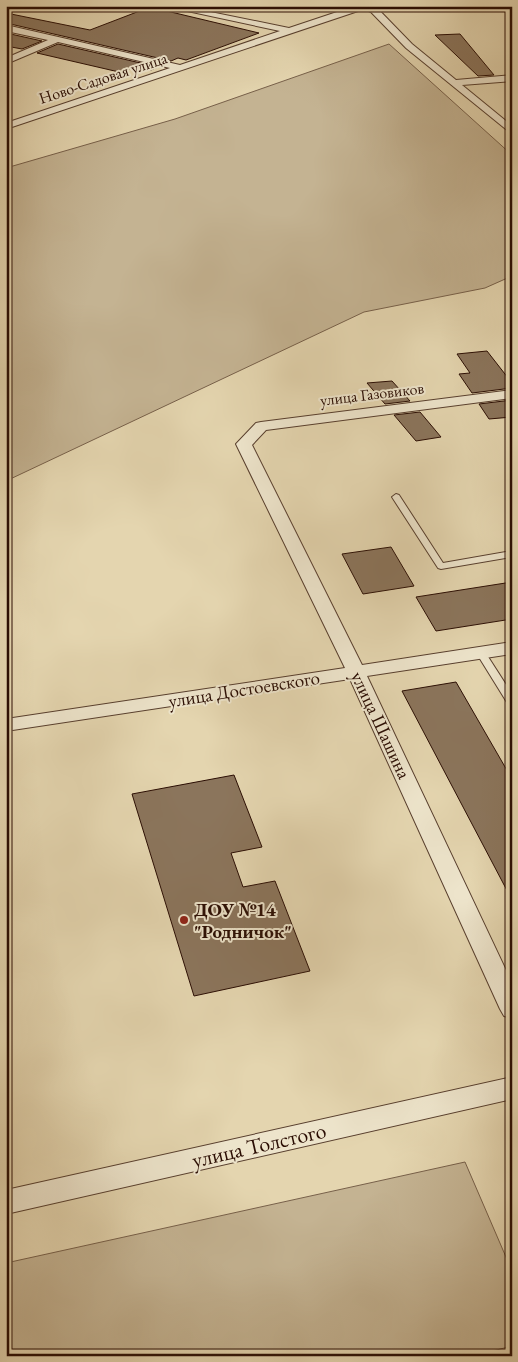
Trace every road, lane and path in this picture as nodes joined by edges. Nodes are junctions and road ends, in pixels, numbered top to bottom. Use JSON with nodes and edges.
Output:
{"nodes":[{"id":1,"x":168,"y":6,"type":"edge"},
{"id":2,"x":365,"y":6,"type":"edge"},
{"id":3,"x":6,"y":28,"type":"edge"},
{"id":4,"x":291,"y":31,"type":"junction"},
{"id":5,"x":56,"y":40,"type":"junction"},
{"id":6,"x":6,"y":61,"type":"edge"},
{"id":7,"x":180,"y":67,"type":"junction"},
{"id":8,"x":512,"y":78,"type":"edge"},
{"id":9,"x":453,"y":83,"type":"junction"},
{"id":10,"x":6,"y":126,"type":"edge"},
{"id":11,"x":512,"y":131,"type":"edge"},
{"id":12,"x":512,"y":394,"type":"edge"},
{"id":13,"x":244,"y":444,"type":"joint"},
{"id":14,"x":396,"y":497,"type":"dead end"},
{"id":15,"x":512,"y":554,"type":"edge"},
{"id":16,"x":512,"y":648,"type":"edge"},
{"id":17,"x":482,"y":654,"type":"junction"},
{"id":18,"x":356,"y":672,"type":"junction"},
{"id":19,"x":512,"y":702,"type":"edge"},
{"id":20,"x":6,"y":725,"type":"edge"},
{"id":21,"x":512,"y":1009,"type":"edge"},
{"id":22,"x":512,"y":1088,"type":"edge"},
{"id":23,"x":6,"y":1202,"type":"edge"}],
"edges":[{"from":1,"to":4,"type":"street"},
{"from":2,"to":4,"type":"street","name":"Ново-Садовая улица"},
{"from":2,"to":9,"type":"street"},
{"from":3,"to":5,"type":"street"},
{"from":4,"to":7,"type":"street","name":"Ново-Садовая улица"},
{"from":5,"to":6,"type":"street"},
{"from":5,"to":7,"type":"street"},
{"from":7,"to":10,"type":"street","name":"Ново-Садовая улица"},
{"from":8,"to":9,"type":"street"},
{"from":9,"to":11,"type":"street"},
{"from":12,"to":13,"type":"street","name":"улица Газовиков"},
{"from":13,"to":18,"type":"street","name":"улица Шашина"},
{"from":14,"to":15,"type":"lane"},
{"from":16,"to":17,"type":"street","name":"улица Достоевского"},
{"from":17,"to":18,"type":"street","name":"улица Достоевского"},
{"from":17,"to":19,"type":"lane"},
{"from":18,"to":20,"type":"street","name":"улица Достоевского"},
{"from":18,"to":21,"type":"street","name":"улица Шашина"},
{"from":22,"to":23,"type":"street","name":"улица Толстого"}]}
